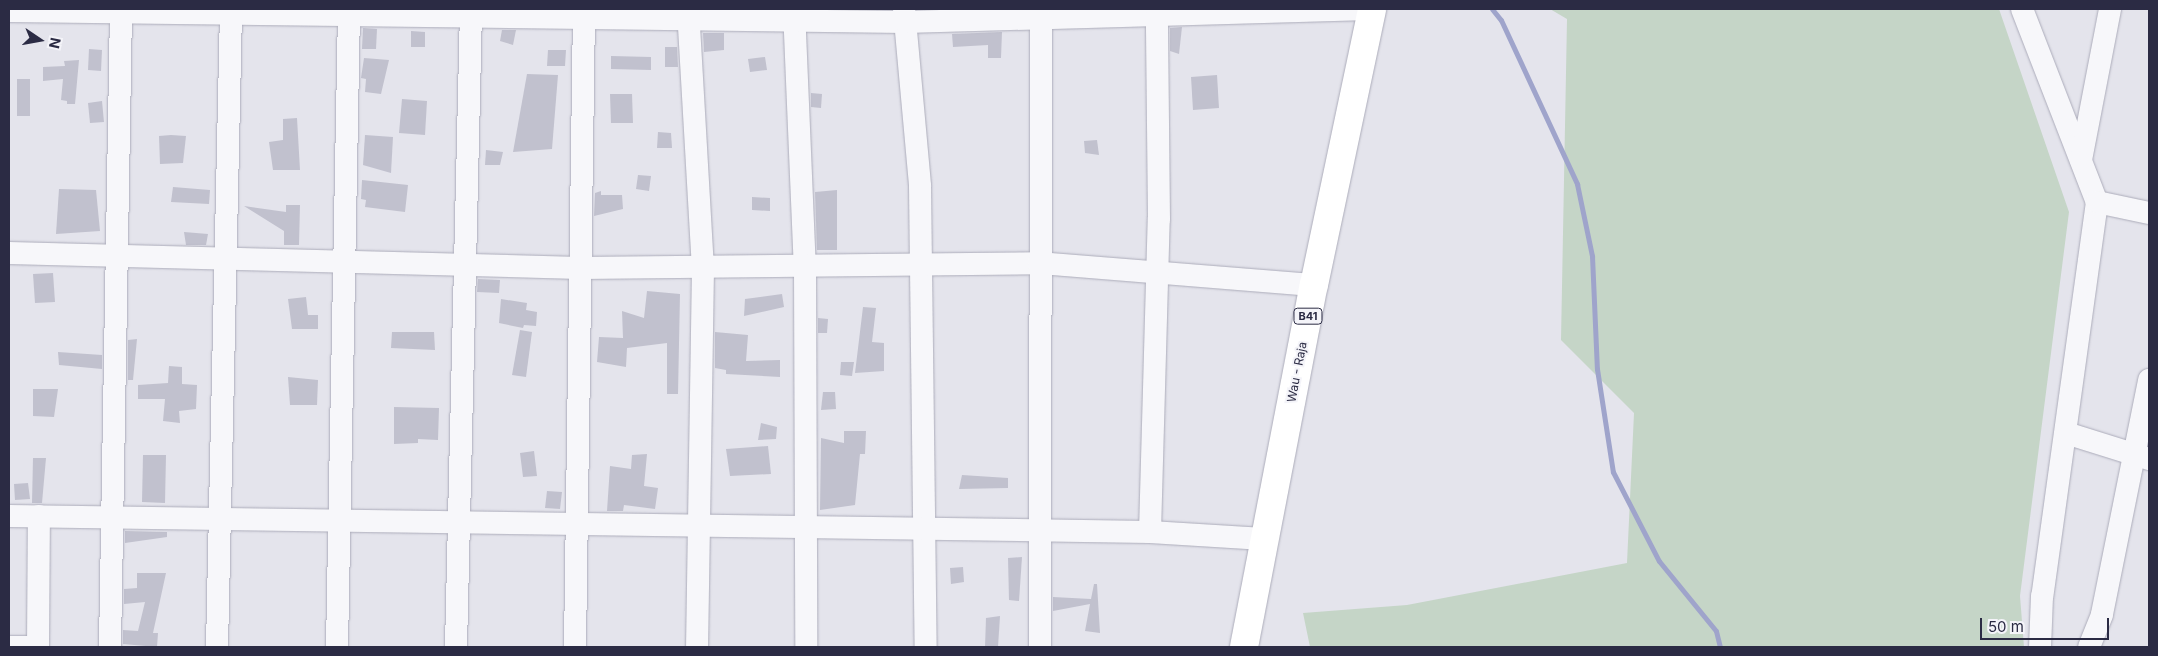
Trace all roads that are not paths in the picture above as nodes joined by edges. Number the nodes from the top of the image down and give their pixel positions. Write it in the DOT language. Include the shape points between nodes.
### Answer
graph roads {
  1 [pos="1360,9"];
  2 [pos="1372,9"];
  3 [pos="2022,9"];
  4 [pos="2110,9"];
  5 [pos="9,11"];
  6 [pos="121,11"];
  7 [pos="231,11"];
  8 [pos="348,12"];
  9 [pos="471,13"];
  10 [pos="584,14"];
  11 [pos="688,14"];
  12 [pos="794,15"];
  13 [pos="905,15"];
  14 [pos="1157,15"];
  15 [pos="1040,20"];
  16 [pos="2081,160"];
  17 [pos="2097,202"];
  18 [pos="2149,213"];
  19 [pos="9,253"];
  20 [pos="115,254"];
  21 [pos="225,260"];
  22 [pos="344,263"];
  23 [pos="1039,263"];
  24 [pos="464,265"];
  25 [pos="920,266"];
  26 [pos="805,267"];
  27 [pos="580,268"];
  28 [pos="703,268"];
  29 [pos="1156,271"];
  30 [pos="1314,285"];
  31 [pos="2149,380"];
  32 [pos="2066,433"];
  33 [pos="2141,457"];
  34 [pos="9,516"];
  35 [pos="39,516"];
  36 [pos="113,517"];
  37 [pos="220,519"];
  38 [pos="340,521"];
  39 [pos="458,522"];
  40 [pos="577,524"];
  41 [pos="699,526"];
  42 [pos="806,527"];
  43 [pos="926,529"];
  44 [pos="1041,531"];
  45 [pos="1150,532"];
  46 [pos="1264,539"];
  47 [pos="9,647"];
  48 [pos="38,647"];
  49 [pos="110,647"];
  50 [pos="217,647"];
  51 [pos="337,647"];
  52 [pos="456,647"];
  53 [pos="575,647"];
  54 [pos="697,647"];
  55 [pos="806,647"];
  56 [pos="926,647"];
  57 [pos="1040,647"];
  58 [pos="1244,647"];
  59 [pos="2040,647"];
  60 [pos="2089,647"];
  1 -- 14 [label="street"];
  2 -- 30 [label="main road, Wau - Raja / B41"];
  3 -- 16 [label="street"];
  4 -- 16 [label="street"];
  5 -- 6 [label="street"];
  6 -- 7 [label="street"];
  6 -- 20 [label="street"];
  7 -- 8 [label="street"];
  7 -- 21 [label="street"];
  8 -- 9 [label="street"];
  8 -- 22 [label="street"];
  9 -- 10 [label="street"];
  9 -- 24 [label="street"];
  10 -- 11 [label="street"];
  10 -- 27 [label="street"];
  11 -- 12 [label="street"];
  11 -- 28 [label="street"];
  12 -- 13 [label="street"];
  12 -- 26 [label="street"];
  13 -- 15 [label="street"];
  13 -- 25 [label="street" via="920,186"];
  14 -- 15 [label="street"];
  14 -- 29 [label="street" via="1159,152"];
  15 -- 23 [label="street"];
  16 -- 17 [label="street"];
  17 -- 18 [label="street"];
  17 -- 32 [label="street"];
  19 -- 20 [label="street"];
  20 -- 21 [label="street"];
  20 -- 36 [label="street"];
  21 -- 22 [label="street"];
  21 -- 37 [label="street"];
  22 -- 24 [label="street"];
  22 -- 38 [label="street"];
  23 -- 25 [label="street"];
  23 -- 29 [label="street"];
  23 -- 44 [label="street"];
  24 -- 27 [label="street"];
  24 -- 39 [label="street"];
  25 -- 26 [label="street"];
  25 -- 43 [label="street"];
  26 -- 28 [label="street"];
  26 -- 42 [label="street"];
  27 -- 28 [label="street"];
  27 -- 40 [label="street"];
  28 -- 41 [label="street"];
  29 -- 30 [label="street"];
  29 -- 45 [label="street"];
  30 -- 46 [label="main road, Wau - Raja / B41"];
  31 -- 33 [label="street"];
  32 -- 33 [label="street"];
  32 -- 59 [label="street" via="2042,596"];
  33 -- 60 [label="street" via="2102,614"];
  34 -- 35 [label="street"];
  35 -- 36 [label="street"];
  35 -- 48 [label="street"];
  36 -- 37 [label="street"];
  36 -- 49 [label="street"];
  37 -- 38 [label="street"];
  37 -- 50 [label="street"];
  38 -- 39 [label="street"];
  38 -- 51 [label="street"];
  39 -- 40 [label="street"];
  39 -- 52 [label="street"];
  40 -- 41 [label="street"];
  40 -- 53 [label="street"];
  41 -- 42 [label="street"];
  41 -- 54 [label="street"];
  42 -- 43 [label="street"];
  42 -- 55 [label="street"];
  43 -- 44 [label="street"];
  43 -- 56 [label="street"];
  44 -- 45 [label="street"];
  44 -- 57 [label="street"];
  45 -- 46 [label="street"];
  46 -- 58 [label="main road, Wau - Raja / B41"];
  47 -- 48 [label="street"];
}
